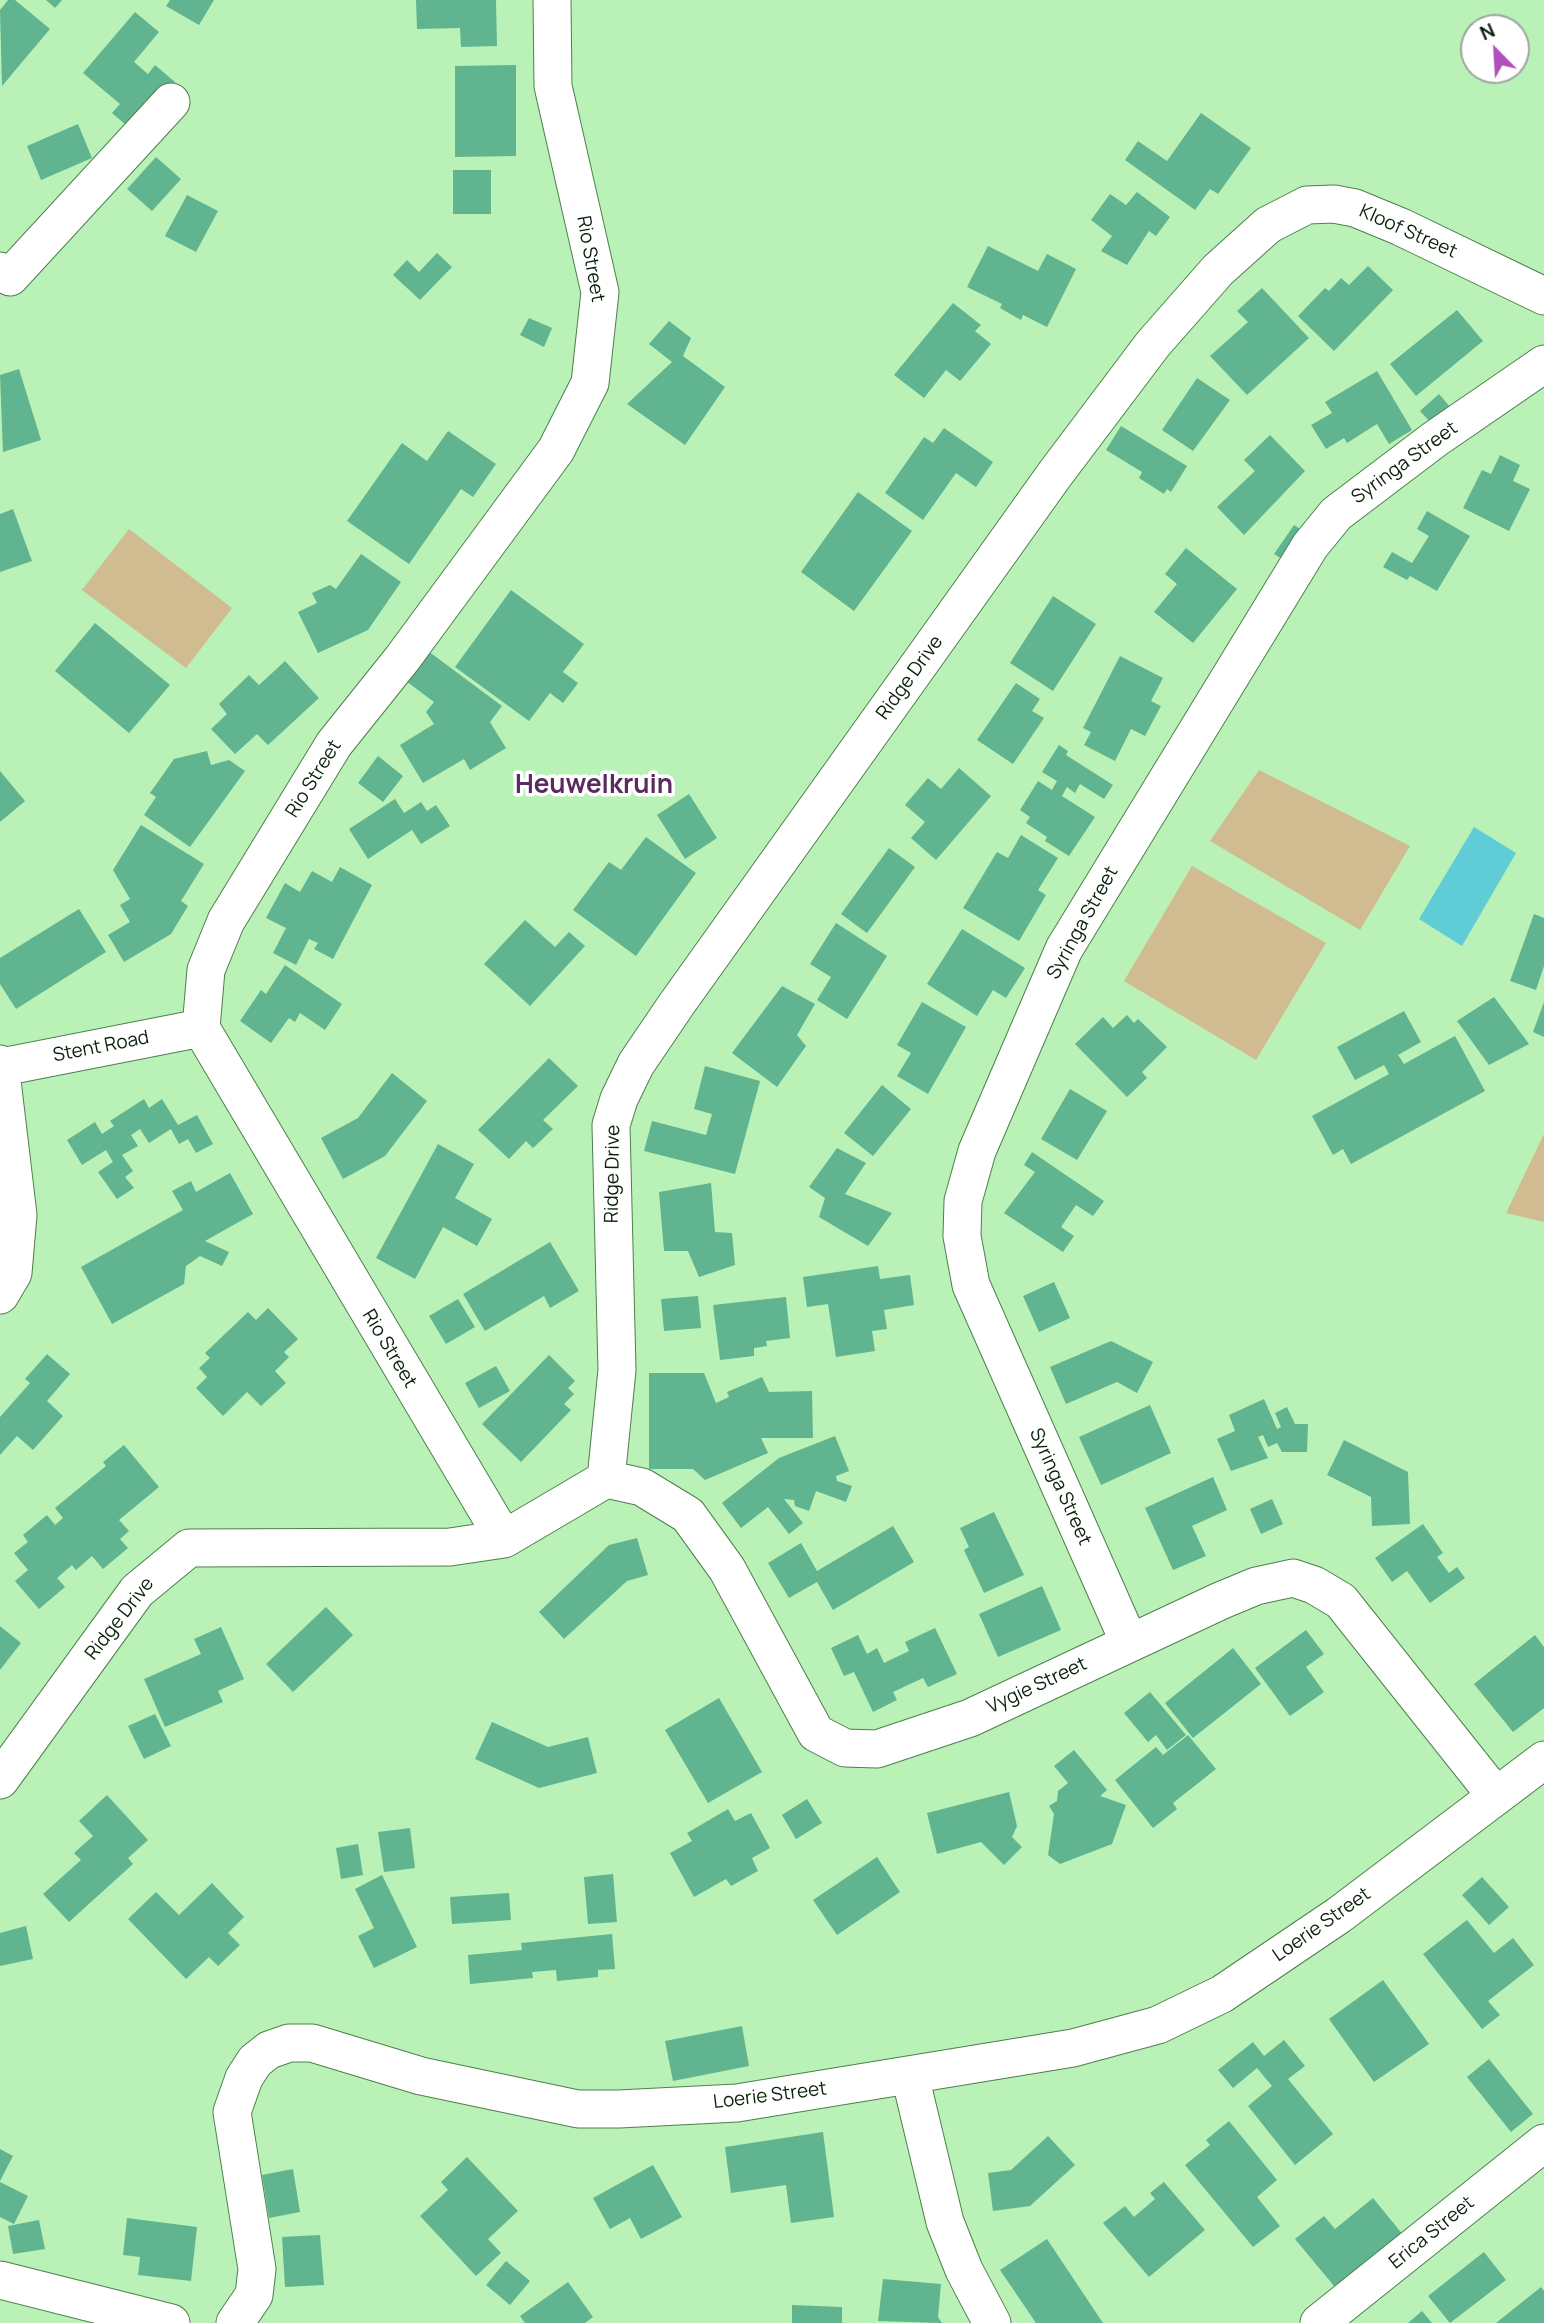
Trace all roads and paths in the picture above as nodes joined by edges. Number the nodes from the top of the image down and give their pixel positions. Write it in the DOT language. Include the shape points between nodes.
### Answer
graph roads {
  1 [pos="552,0"];
  2 [pos="171,102"];
  3 [pos="1268,225"];
  4 [pos="5,274"];
  5 [pos="1544,296"];
  6 [pos="1544,365"];
  7 [pos="201,1028"];
  8 [pos="1,1066"];
  9 [pos="0,1295"];
  10 [pos="606,1479"];
  11 [pos="504,1539"];
  12 [pos="1129,1643"];
  13 [pos="1544,1760"];
  14 [pos="0,1780"];
  15 [pos="1496,1796"];
  16 [pos="911,2076"];
  17 [pos="1544,2143"];
  18 [pos="0,2280"];
  19 [pos="171,2323"];
  20 [pos="236,2323"];
  21 [pos="992,2323"];
  22 [pos="1320,2323"];
  1 -- 7 [label="street, Rio Street" via="553,86 600,292 590,383 556,450 334,744 226,921 206,970"];
  2 -- 4 [label="street"];
  3 -- 5 [label="street, Kloof Street" via="1307,205 1355,208"];
  3 -- 10 [label="street, Ridge Drive" via="1218,270 1153,344 1047,485 636,1064 611,1125 617,1370"];
  6 -- 12 [label="street, Syringa Street" via="1336,514 1310,546 1064,949 977,1151 963,1201 962,1236 971,1284"];
  7 -- 8 [label="street, Stent Road"];
  7 -- 11 [label="street, Rio Street"];
  8 -- 9 [label="street" via="18,1215 13,1273"];
  10 -- 11 [label="street, Ridge Drive"];
  10 -- 12 [label="street, Vygie Street" via="642,1487 688,1515 727,1569 816,1733 845,1748 877,1749 970,1718"];
  11 -- 14 [label="street, Ridge Drive" via="425,1548 189,1548 137,1591"];
  12 -- 15 [label="street, Vygie Street" via="1256,1586 1293,1578 1314,1585 1341,1601 1365,1628"];
  13 -- 15 [label="street"];
  15 -- 16 [label="street, Loerie Street" via="1223,1994 1158,2025 1073,2048"];
  16 -- 20 [label="street, Loerie Street" via="737,2103 578,2109 421,2076 312,2043 289,2043 269,2050 244,2078 232,2112 257,2269 254,2295"];
  16 -- 21 [label="street" via="945,2222"];
  17 -- 22 [label="street, Erica Street"];
  18 -- 19 [label="street"];
}
